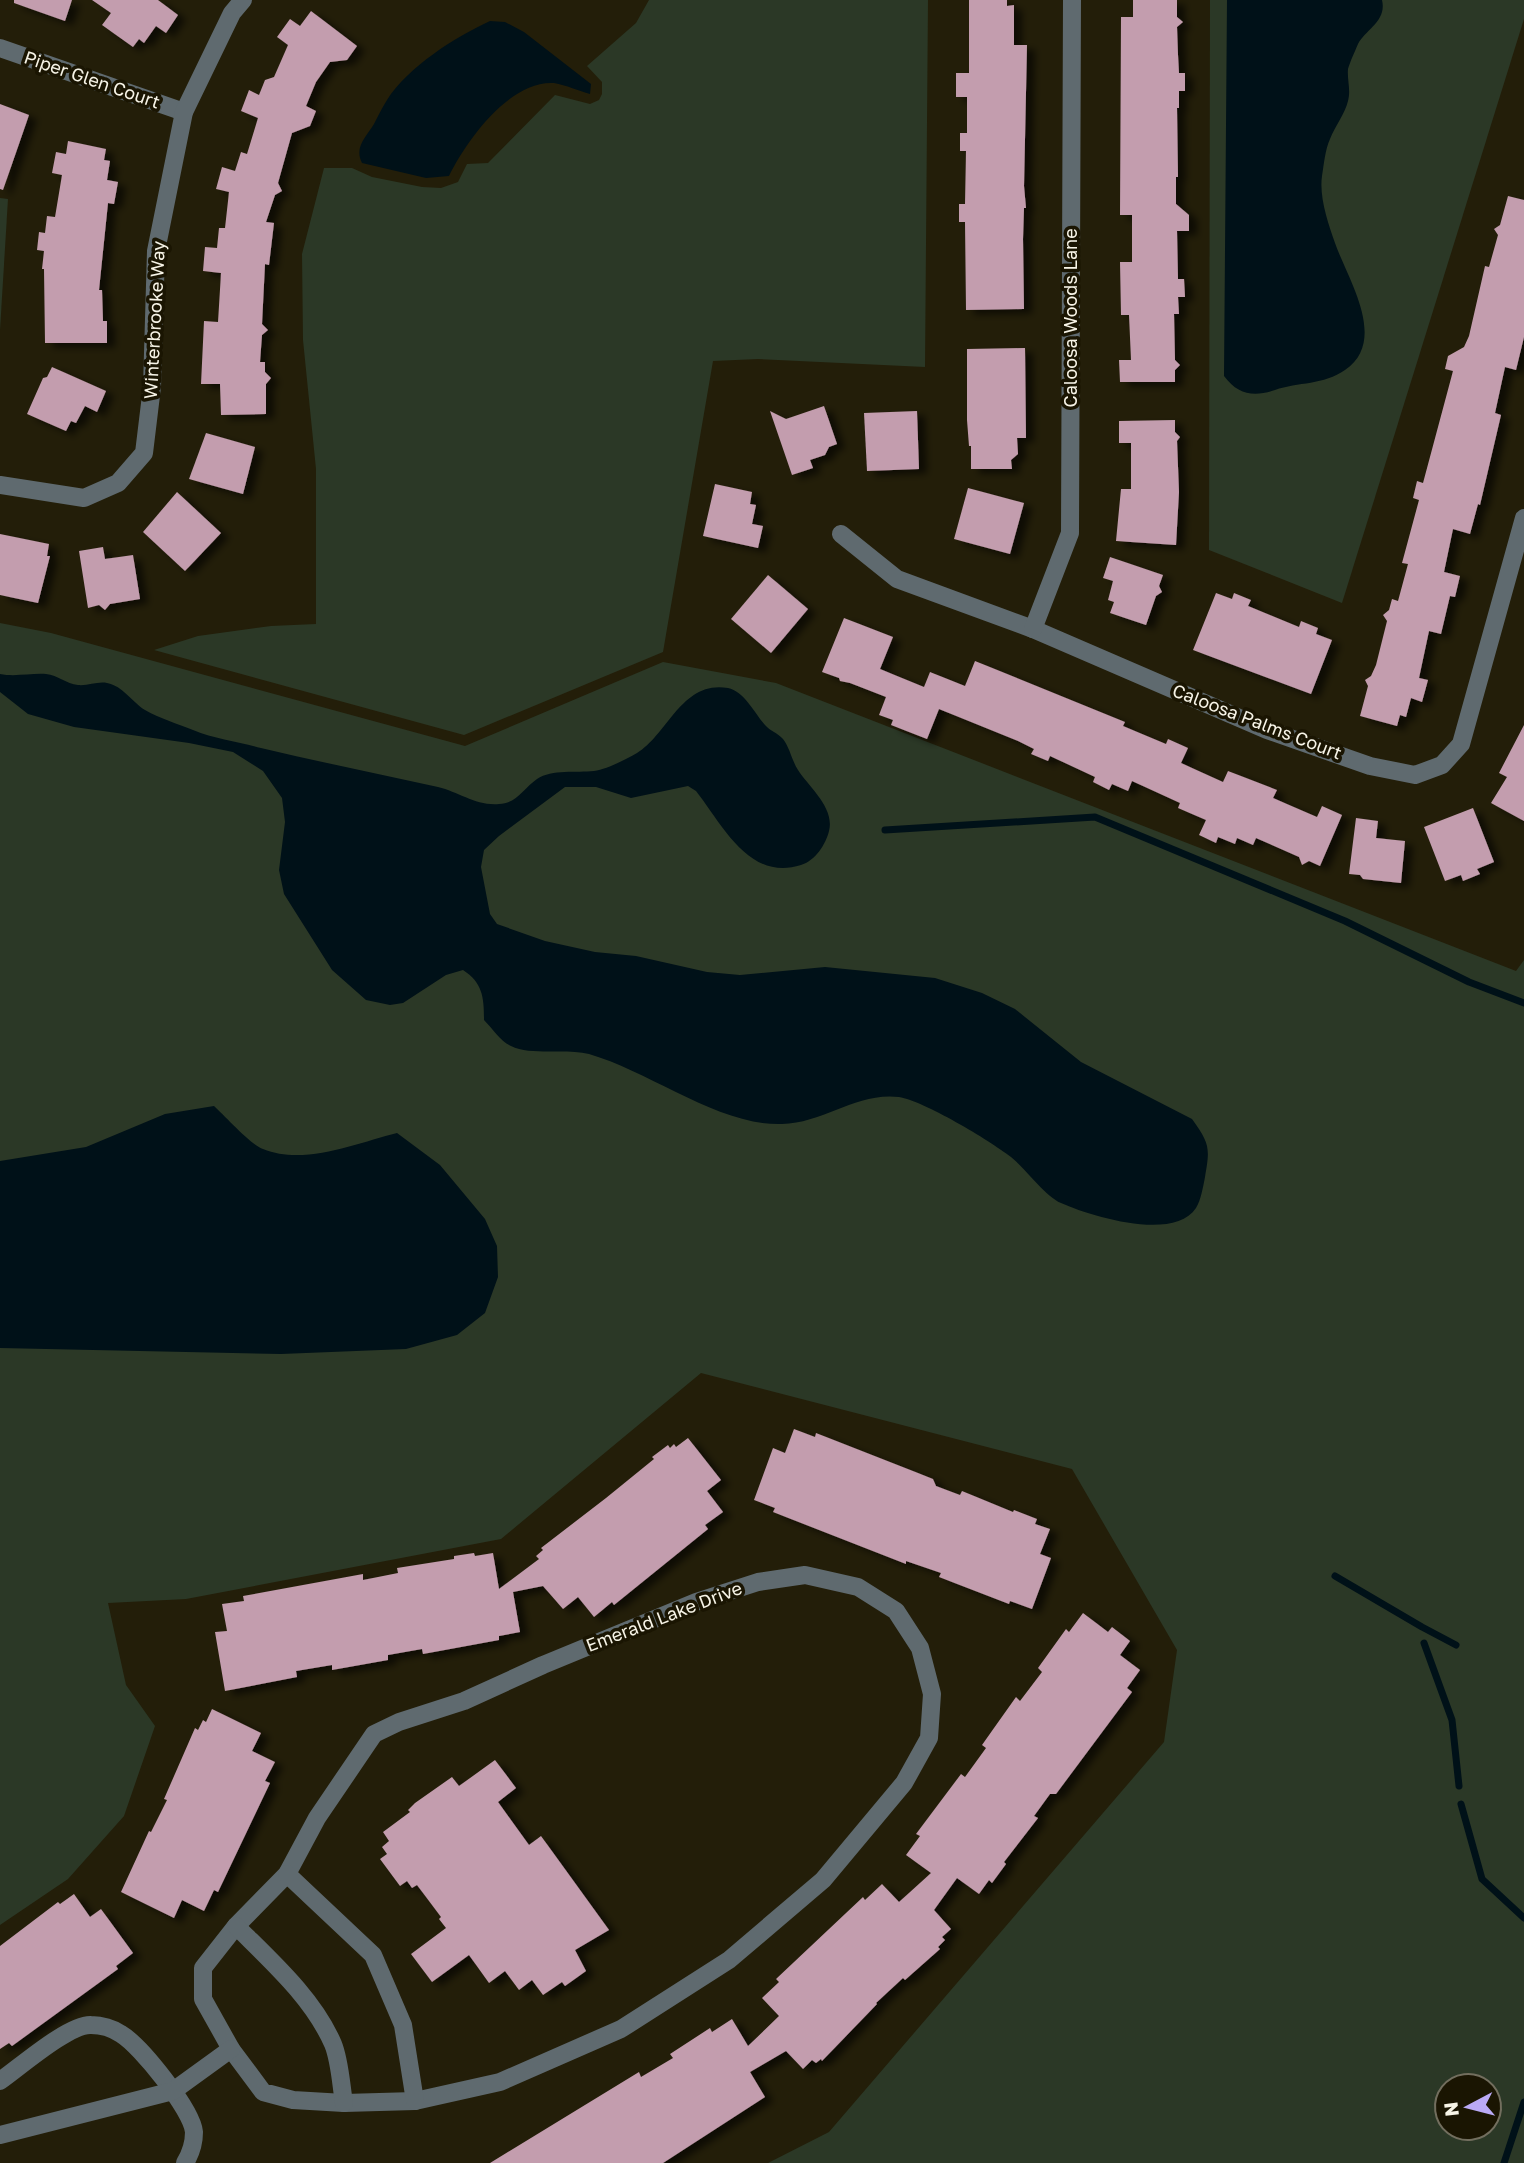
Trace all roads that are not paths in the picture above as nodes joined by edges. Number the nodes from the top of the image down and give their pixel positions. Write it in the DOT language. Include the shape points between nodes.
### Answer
graph roads {
  1 [pos="243,0"];
  2 [pos="1072,0"];
  3 [pos="0,48"];
  4 [pos="184,113"];
  5 [pos="0,485"];
  6 [pos="1524,518"];
  7 [pos="841,534"];
  8 [pos="1033,629"];
  9 [pos="287,1874"];
  10 [pos="236,1926"];
  11 [pos="231,2049"];
  12 [pos="0,2081"];
  13 [pos="173,2091"];
  14 [pos="415,2101"];
  15 [pos="344,2103"];
  16 [pos="0,2135"];
  17 [pos="185,2163"];
  1 -- 4 [label="street, Winterbrooke Way" via="232,13"];
  2 -- 8 [label="street, Caloosa Woods Lane" via="1070,533"];
  3 -- 4 [label="street, Piper Glen Court"];
  4 -- 5 [label="street, Winterbrooke Way" via="156,251 152,387 144,453 118,483 84,498"];
  6 -- 8 [label="street, Caloosa Palms Court" via="1461,744 1442,765 1415,775 1370,766 1267,730"];
  7 -- 8 [label="street, Caloosa Palms Court" via="897,579"];
  9 -- 10 [label="street, Emerald Lake Drive"];
  9 -- 14 [label="street" via="373,1955 403,2025"];
  9 -- 14 [label="street, Emerald Lake Drive" via="317,1818 374,1734 464,1701 696,1602 758,1582 805,1575 858,1587 896,1611 920,1648 932,1694 929,1738 904,1783 823,1880 729,1960 621,2029 500,2082"];
  10 -- 11 [label="street, Emerald Lake Drive" via="203,1968 203,1999"];
  10 -- 15 [label="street" via="313,2010 334,2045"];
  11 -- 13 [label="street"];
  11 -- 15 [label="street, Emerald Lake Drive" via="263,2092 293,2100"];
  12 -- 13 [label="street" via="73,2028 88,2024 105,2026 138,2047"];
  13 -- 16 [label="street"];
  13 -- 17 [label="street" via="194,2130"];
  14 -- 15 [label="street, Emerald Lake Drive"];
}
